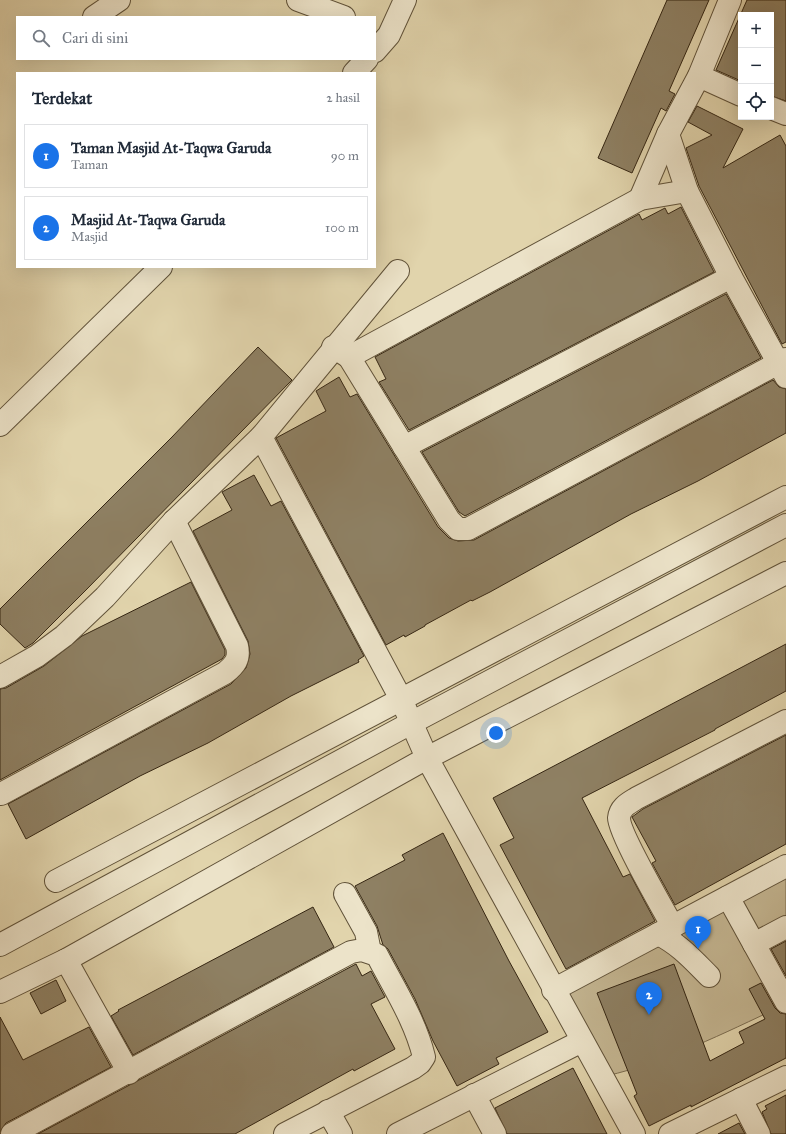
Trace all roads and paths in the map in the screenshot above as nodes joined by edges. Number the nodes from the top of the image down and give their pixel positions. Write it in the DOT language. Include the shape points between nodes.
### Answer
graph roads {
  1 [pos="119,0"];
  2 [pos="298,0"];
  3 [pos="405,0"];
  4 [pos="730,0"];
  5 [pos="95,16"];
  6 [pos="341,16"];
  7 [pos="382,32"];
  8 [pos="376,48"];
  9 [pos="366,60"];
  10 [pos="355,72"];
  11 [pos="699,76"];
  12 [pos="738,94"];
  13 [pos="774,109"];
  14 [pos="786,114"];
  15 [pos="668,134"];
  16 [pos="687,191"];
  17 [pos="640,199"];
  18 [pos="160,268"];
  19 [pos="398,271"];
  20 [pos="731,277"];
  21 [pos="341,352"];
  22 [pos="784,366"];
  23 [pos="0,425"];
  24 [pos="261,437"];
  25 [pos="404,447"];
  26 [pos="786,497"];
  27 [pos="174,521"];
  28 [pos="786,525"];
  29 [pos="786,573"];
  30 [pos="0,677"];
  31 [pos="400,700"];
  32 [pos="786,721"];
  33 [pos="411,723"];
  34 [pos="427,758"];
  35 [pos="1,794"];
  36 [pos="786,866"];
  37 [pos="56,881"];
  38 [pos="345,894"];
  39 [pos="728,897"];
  40 [pos="786,927"];
  41 [pos="666,930"];
  42 [pos="754,944"];
  43 [pos="0,945"];
  44 [pos="370,952"];
  45 [pos="66,960"];
  46 [pos="709,976"];
  47 [pos="553,990"];
  48 [pos="0,992"];
  49 [pos="786,1002"];
  50 [pos="582,1041"];
  51 [pos="129,1073"];
  52 [pos="786,1077"];
  53 [pos="474,1095"];
  54 [pos="741,1099"];
  55 [pos="328,1110"];
  56 [pos="12,1134"];
  57 [pos="285,1134"];
  58 [pos="341,1134"];
  59 [pos="398,1134"];
  60 [pos="495,1134"];
  61 [pos="634,1134"];
  62 [pos="670,1134"];
  63 [pos="759,1134"];
  1 -- 5 [label="street"];
  2 -- 6 [label="street"];
  3 -- 7 [label="street"];
  4 -- 11 [label="street"];
  7 -- 8 [label="street"];
  9 -- 10 [label="street"];
  11 -- 12 [label="street"];
  11 -- 15 [label="street"];
  13 -- 14 [label="street"];
  15 -- 16 [label="street"];
  15 -- 17 [label="street"];
  16 -- 17 [label="street"];
  16 -- 20 [label="street"];
  17 -- 21 [label="street"];
  18 -- 23 [label="street"];
  19 -- 21 [label="street"];
  20 -- 22 [label="street"];
  20 -- 25 [label="street"];
  21 -- 24 [label="street"];
  21 -- 25 [label="street"];
  22 -- 25 [label="street" via="468,529 458,529 449,520"];
  24 -- 27 [label="street"];
  24 -- 31 [label="street"];
  26 -- 31 [label="street"];
  27 -- 30 [label="street" via="105,597 64,636 37,656"];
  27 -- 35 [label="street" via="237,646 238,658 235,665 225,673"];
  28 -- 33 [label="street"];
  29 -- 34 [label="street"];
  31 -- 33 [label="street"];
  31 -- 37 [label="street"];
  32 -- 41 [label="street" via="637,798 621,810 619,818 624,836"];
  33 -- 34 [label="street"];
  33 -- 43 [label="street"];
  34 -- 45 [label="street"];
  34 -- 47 [label="street"];
  36 -- 39 [label="street"];
  38 -- 44 [label="street" via="366,932"];
  39 -- 41 [label="street"];
  39 -- 42 [label="street"];
  40 -- 42 [label="street"];
  41 -- 46 [label="street" via="670,940 684,950"];
  41 -- 47 [label="street"];
  42 -- 49 [label="street"];
  44 -- 51 [label="street" via="351,952"];
  44 -- 55 [label="street" via="377,955 411,1019 424,1057 413,1068"];
  45 -- 48 [label="street"];
  45 -- 51 [label="street"];
  47 -- 50 [label="street"];
  50 -- 53 [label="street"];
  50 -- 61 [label="street"];
  51 -- 56 [label="street"];
  52 -- 54 [label="street"];
  53 -- 59 [label="street"];
  53 -- 60 [label="street"];
  54 -- 62 [label="street"];
  54 -- 63 [label="street"];
  55 -- 57 [label="street"];
  55 -- 58 [label="street"];
}
